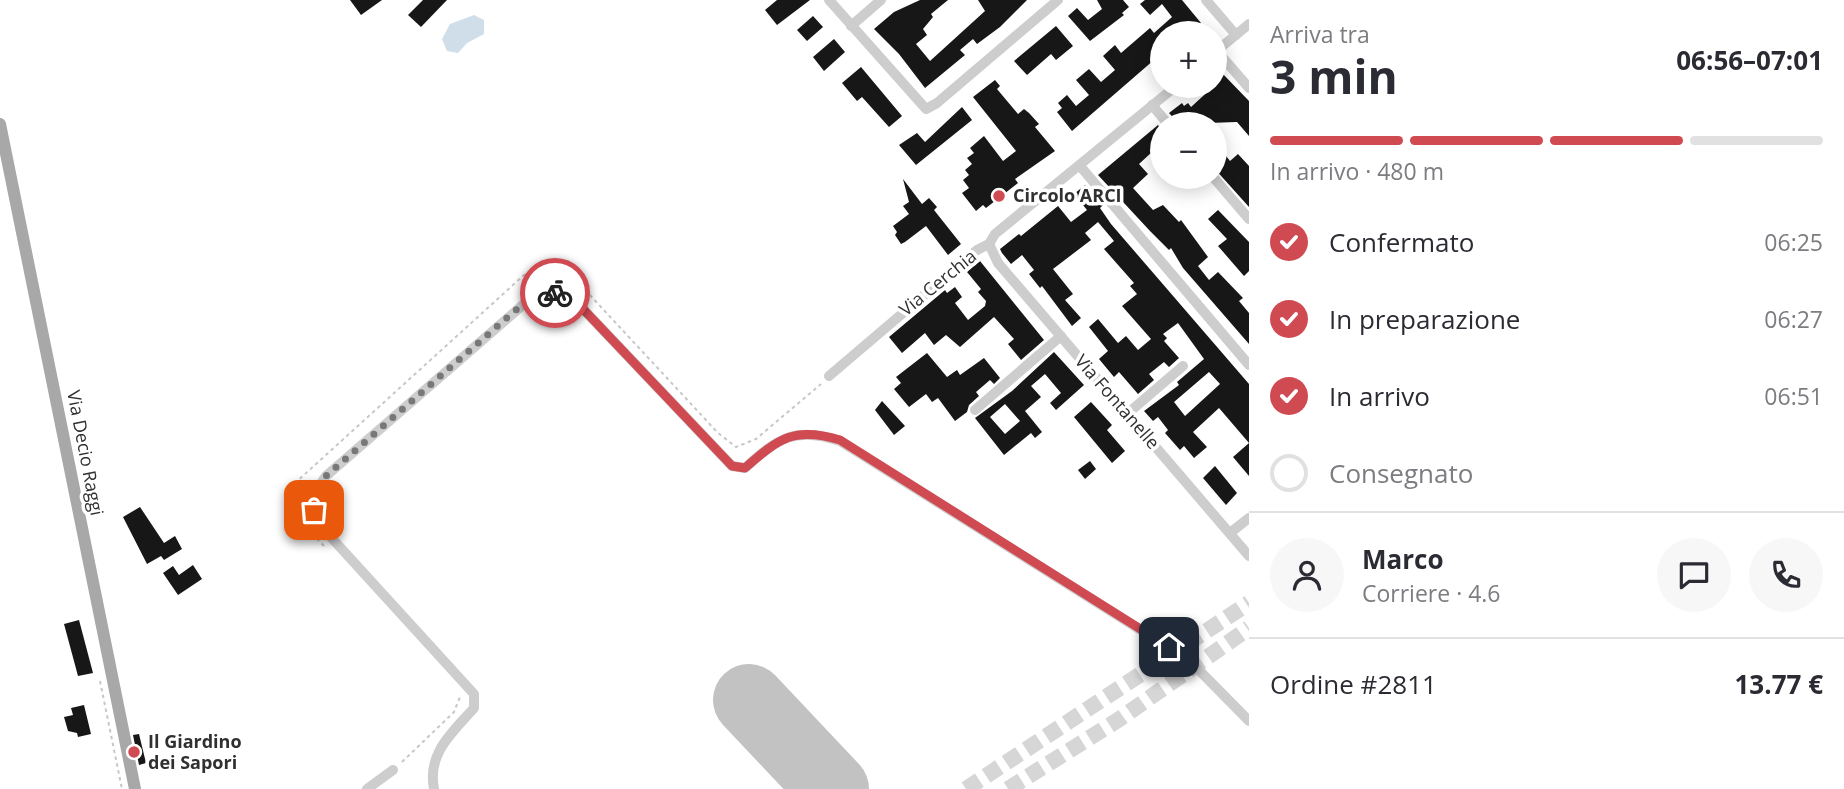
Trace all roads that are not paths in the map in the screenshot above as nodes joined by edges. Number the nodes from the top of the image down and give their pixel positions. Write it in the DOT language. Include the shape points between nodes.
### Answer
graph roads {
  1 [pos="829,0"];
  2 [pos="881,0"];
  3 [pos="1058,0"];
  4 [pos="1206,0"];
  5 [pos="1249,24"];
  6 [pos="851,26"];
  7 [pos="1236,35"];
  8 [pos="1227,43"];
  9 [pos="1227,64"];
  10 [pos="1249,88"];
  11 [pos="1160,98"];
  12 [pos="1152,105"];
  13 [pos="1158,112"];
  14 [pos="0,124"];
  15 [pos="1080,166"];
  16 [pos="1223,189"];
  17 [pos="1249,219"];
  18 [pos="989,244"];
  19 [pos="1061,337"];
  20 [pos="1249,365"];
  21 [pos="1183,366"];
  22 [pos="829,376"];
  23 [pos="975,410"];
  24 [pos="1127,414"];
  25 [pos="1249,518"];
  26 [pos="1230,533"];
  27 [pos="1249,556"];
  28 [pos="1249,721"];
  29 [pos="393,770"];
  30 [pos="135,789"];
  31 [pos="368,789"];
  32 [pos="434,789"];
  1 -- 6 [label="street"];
  2 -- 6 [label="street"];
  3 -- 6 [label="street" via="926,109"];
  4 -- 7 [label="street"];
  5 -- 7 [label="street"];
  7 -- 8 [label="street"];
  9 -- 10 [label="street"];
  11 -- 12 [label="street, Via Cerchia"];
  12 -- 13 [label="street"];
  12 -- 15 [label="street, Via Cerchia"];
  14 -- 30 [label="main road, Via Decio Raggi"];
  15 -- 18 [label="street, Via Cerchia" via="995,234"];
  15 -- 20 [label="street"];
  16 -- 17 [label="street"];
  18 -- 19 [label="street, Via Fontanelle" via="998,263"];
  18 -- 22 [label="street, Via Cerchia"];
  19 -- 23 [label="street"];
  19 -- 24 [label="street, Via Fontanelle"];
  21 -- 24 [label="street"];
  24 -- 26 [label="street, Via Fontanelle"];
  25 -- 26 [label="street"];
  26 -- 27 [label="street, Via Fontanelle"];
  28 -- 32 [label="street" via="1204,673 1169,647 840,440 813,434 786,437 745,468 732,466 584,310 572,299 549,292 524,303 326,476 314,497 318,523 474,694 474,708 434,759"];
  29 -- 31 [label="street"];
}
